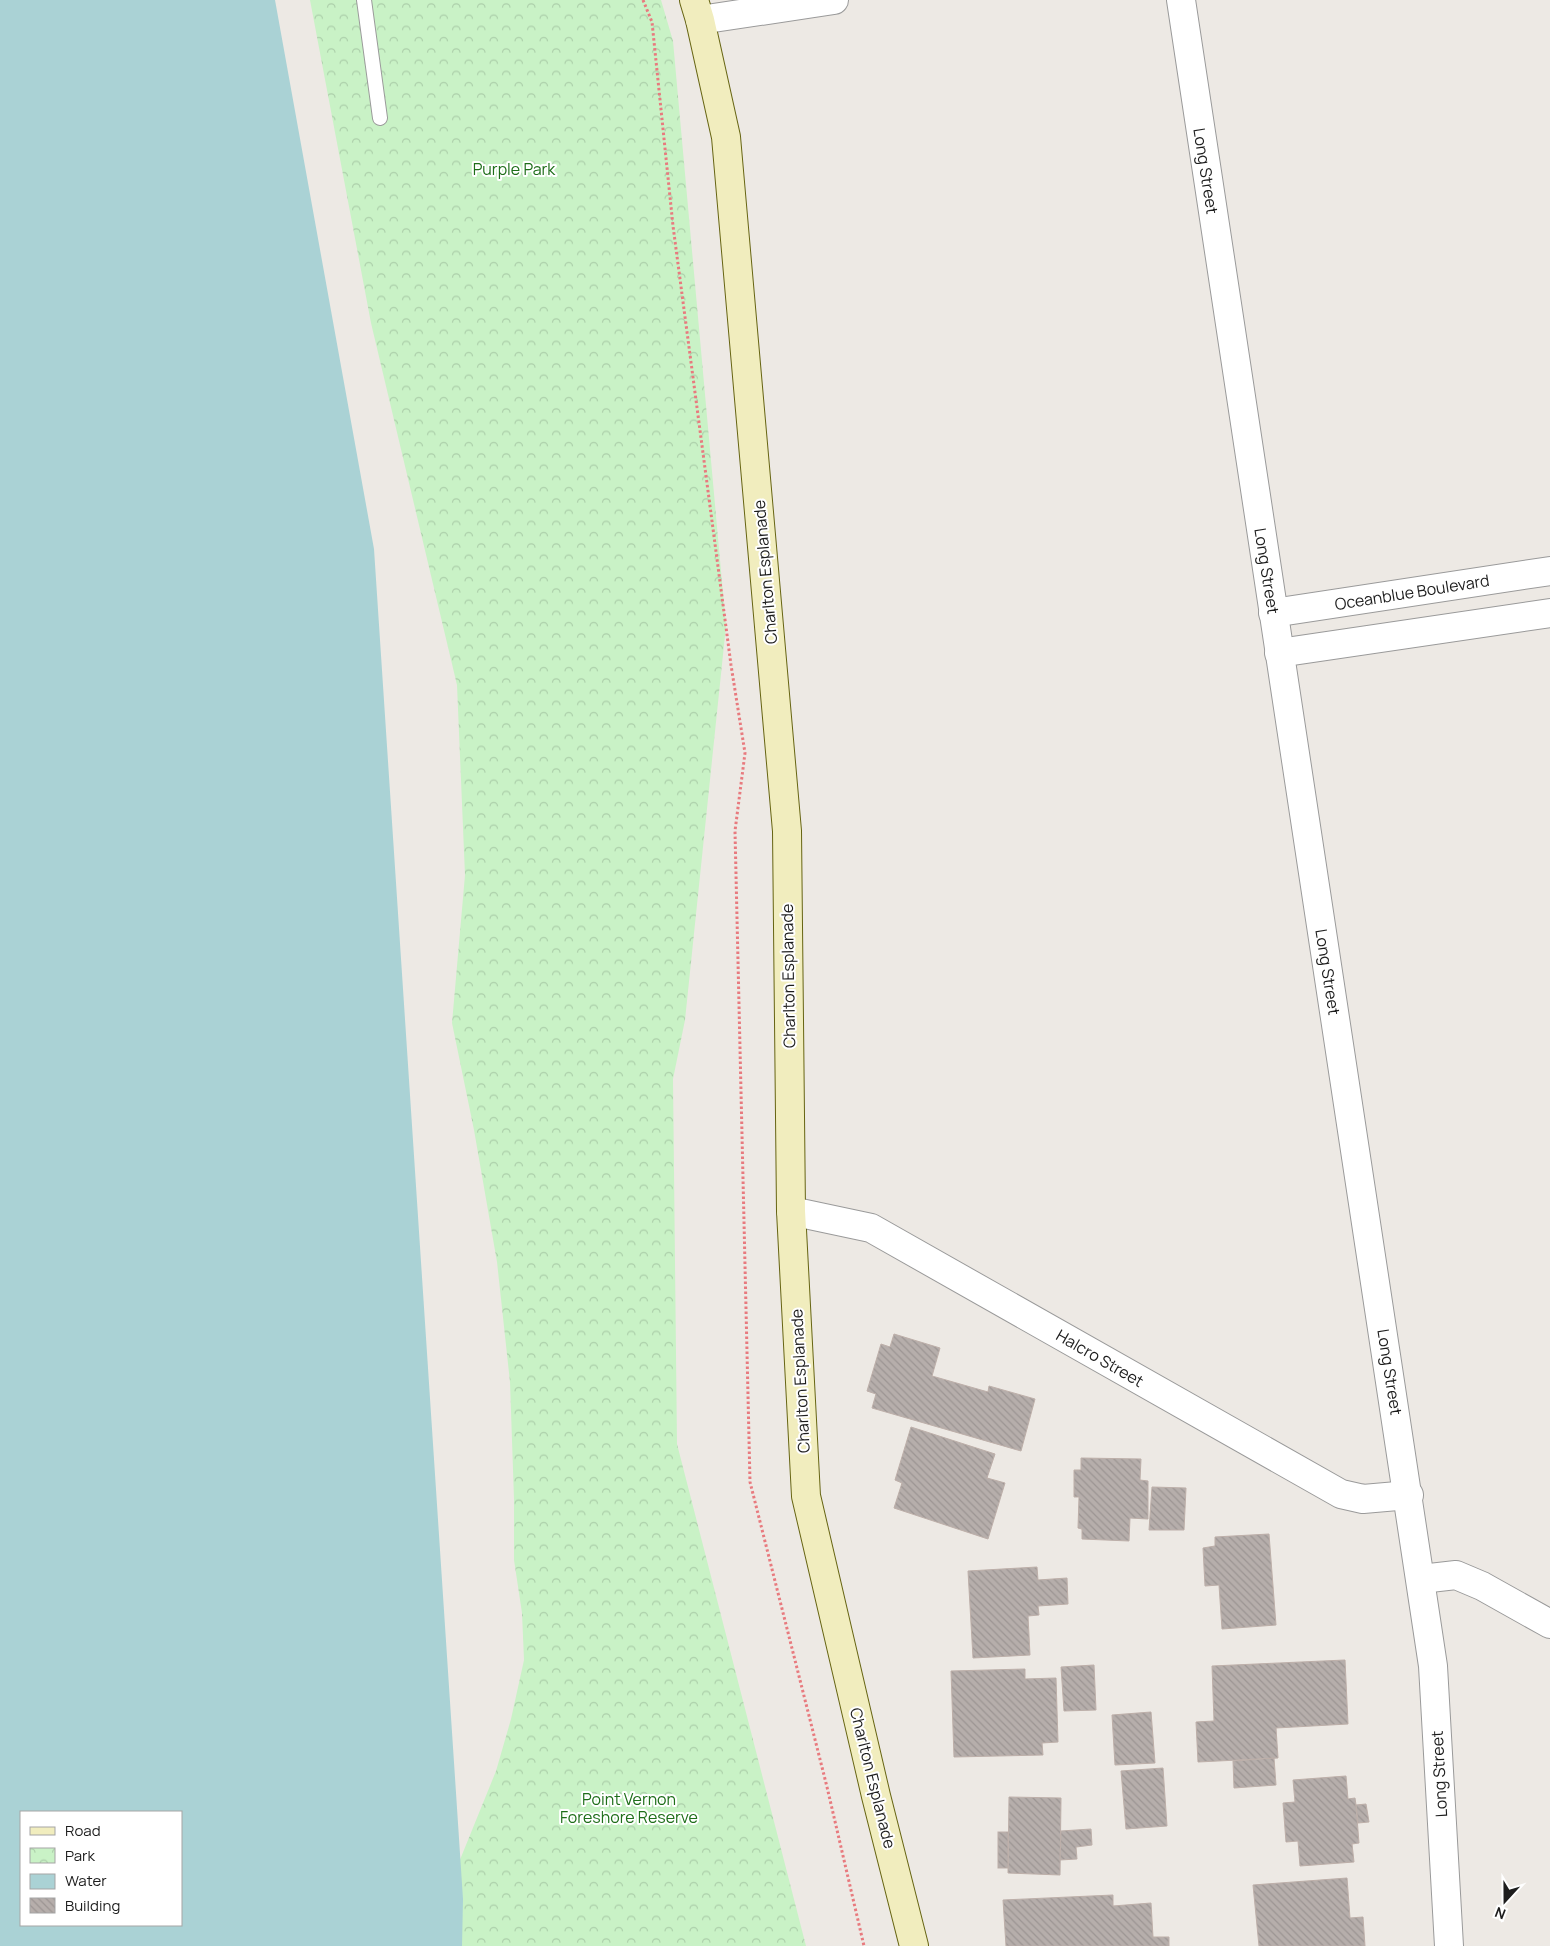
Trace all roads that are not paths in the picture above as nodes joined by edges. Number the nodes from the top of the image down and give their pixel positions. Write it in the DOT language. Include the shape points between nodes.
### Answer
graph roads {
  1 [pos="364,0"];
  2 [pos="834,0"];
  3 [pos="1181,0"];
  4 [pos="697,10"];
  5 [pos="380,118"];
  6 [pos="1550,571"];
  7 [pos="1273,613"];
  8 [pos="1550,613"];
  9 [pos="1279,653"];
  10 [pos="791,1211"];
  11 [pos="1408,1495"];
  12 [pos="1421,1578"];
  13 [pos="1550,1624"];
  14 [pos="914,1946"];
  15 [pos="1448,1946"];
  1 -- 5 [label="lane"];
  2 -- 4 [label="street"];
  3 -- 7 [label="street, Long Street"];
  4 -- 10 [label="street, Charlton Esplanade" via="726,137 787,831"];
  6 -- 7 [label="street, Oceanblue Boulevard"];
  7 -- 9 [label="street, Long Street"];
  8 -- 9 [label="street"];
  9 -- 11 [label="street, Long Street"];
  10 -- 11 [label="street, Halcro Street" via="871,1228 1342,1494 1363,1499"];
  10 -- 14 [label="street, Charlton Esplanade" via="806,1496"];
  11 -- 12 [label="street, Long Street"];
  12 -- 13 [label="street" via="1456,1575"];
  12 -- 15 [label="street, Long Street" via="1433,1666"];
}
